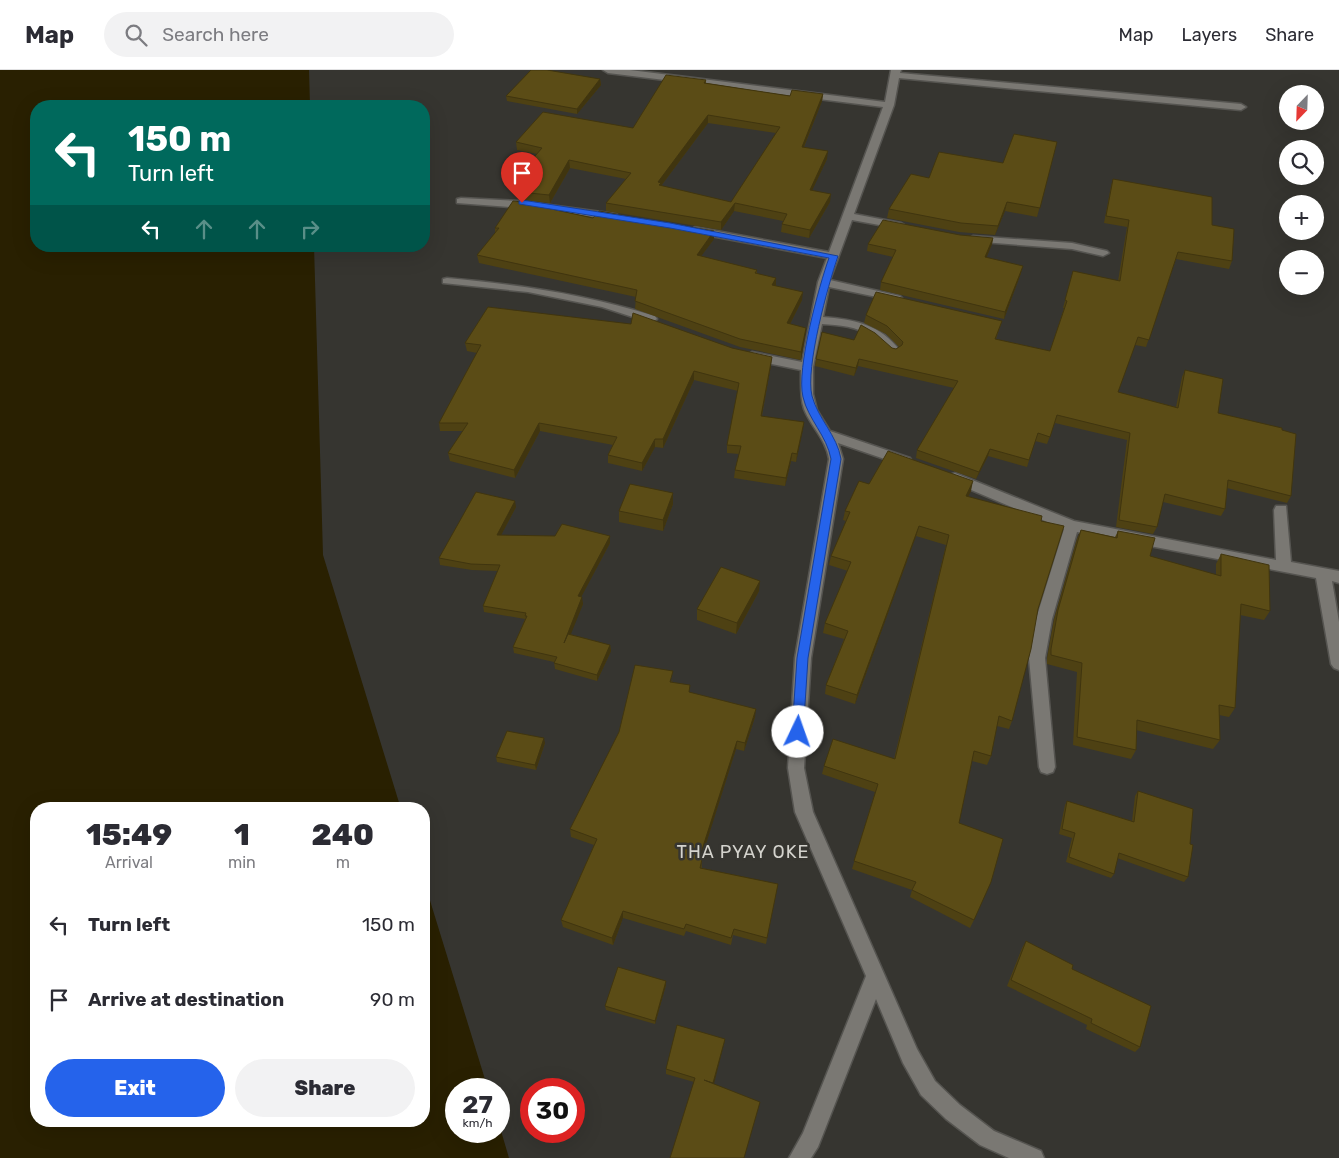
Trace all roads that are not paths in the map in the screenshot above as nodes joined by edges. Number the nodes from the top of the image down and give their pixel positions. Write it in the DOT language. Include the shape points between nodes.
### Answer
graph roads {
  1 [pos="608,70"];
  2 [pos="896,72"];
  3 [pos="889,105"];
  4 [pos="1241,107"];
  5 [pos="461,200"];
  6 [pos="848,216"];
  7 [pos="632,219"];
  8 [pos="680,227"];
  9 [pos="912,228"];
  10 [pos="959,237"];
  11 [pos="1103,253"];
  12 [pos="834,256"];
  13 [pos="447,281"];
  14 [pos="824,282"];
  15 [pos="905,300"];
  16 [pos="817,320"];
  17 [pos="662,324"];
  18 [pos="894,351"];
  19 [pos="736,352"];
  20 [pos="807,367"];
  21 [pos="827,434"];
  22 [pos="921,466"];
  23 [pos="940,473"];
  24 [pos="1281,510"];
  25 [pos="1072,526"];
  26 [pos="1284,567"];
  27 [pos="1323,574"];
  28 [pos="1339,576"];
  29 [pos="1339,664"];
  30 [pos="1047,767"];
  31 [pos="875,977"];
  32 [pos="799,1158"];
  33 [pos="1034,1158"];
  1 -- 3 [label="street"];
  2 -- 3 [label="street"];
  2 -- 4 [label="street"];
  3 -- 6 [label="street"];
  5 -- 7 [label="street" via="540,204"];
  6 -- 9 [label="street"];
  6 -- 12 [label="street"];
  8 -- 12 [label="street"];
  10 -- 11 [label="street" via="1072,246"];
  12 -- 14 [label="street"];
  13 -- 17 [label="street" via="528,289 604,304"];
  14 -- 15 [label="street"];
  14 -- 16 [label="street"];
  16 -- 18 [label="street" via="864,326 882,336"];
  16 -- 20 [label="street"];
  19 -- 20 [label="street"];
  20 -- 21 [label="street" via="807,394 811,410"];
  21 -- 22 [label="street"];
  21 -- 31 [label="street" via="836,459 803,658 796,768 804,812"];
  23 -- 25 [label="street"];
  24 -- 26 [label="street"];
  25 -- 26 [label="street"];
  25 -- 30 [label="street" via="1044,619 1037,658"];
  26 -- 27 [label="street"];
  27 -- 28 [label="street"];
  27 -- 29 [label="street"];
  31 -- 32 [label="street" via="811,1140"];
  31 -- 33 [label="street" via="928,1088 987,1138"];
}
